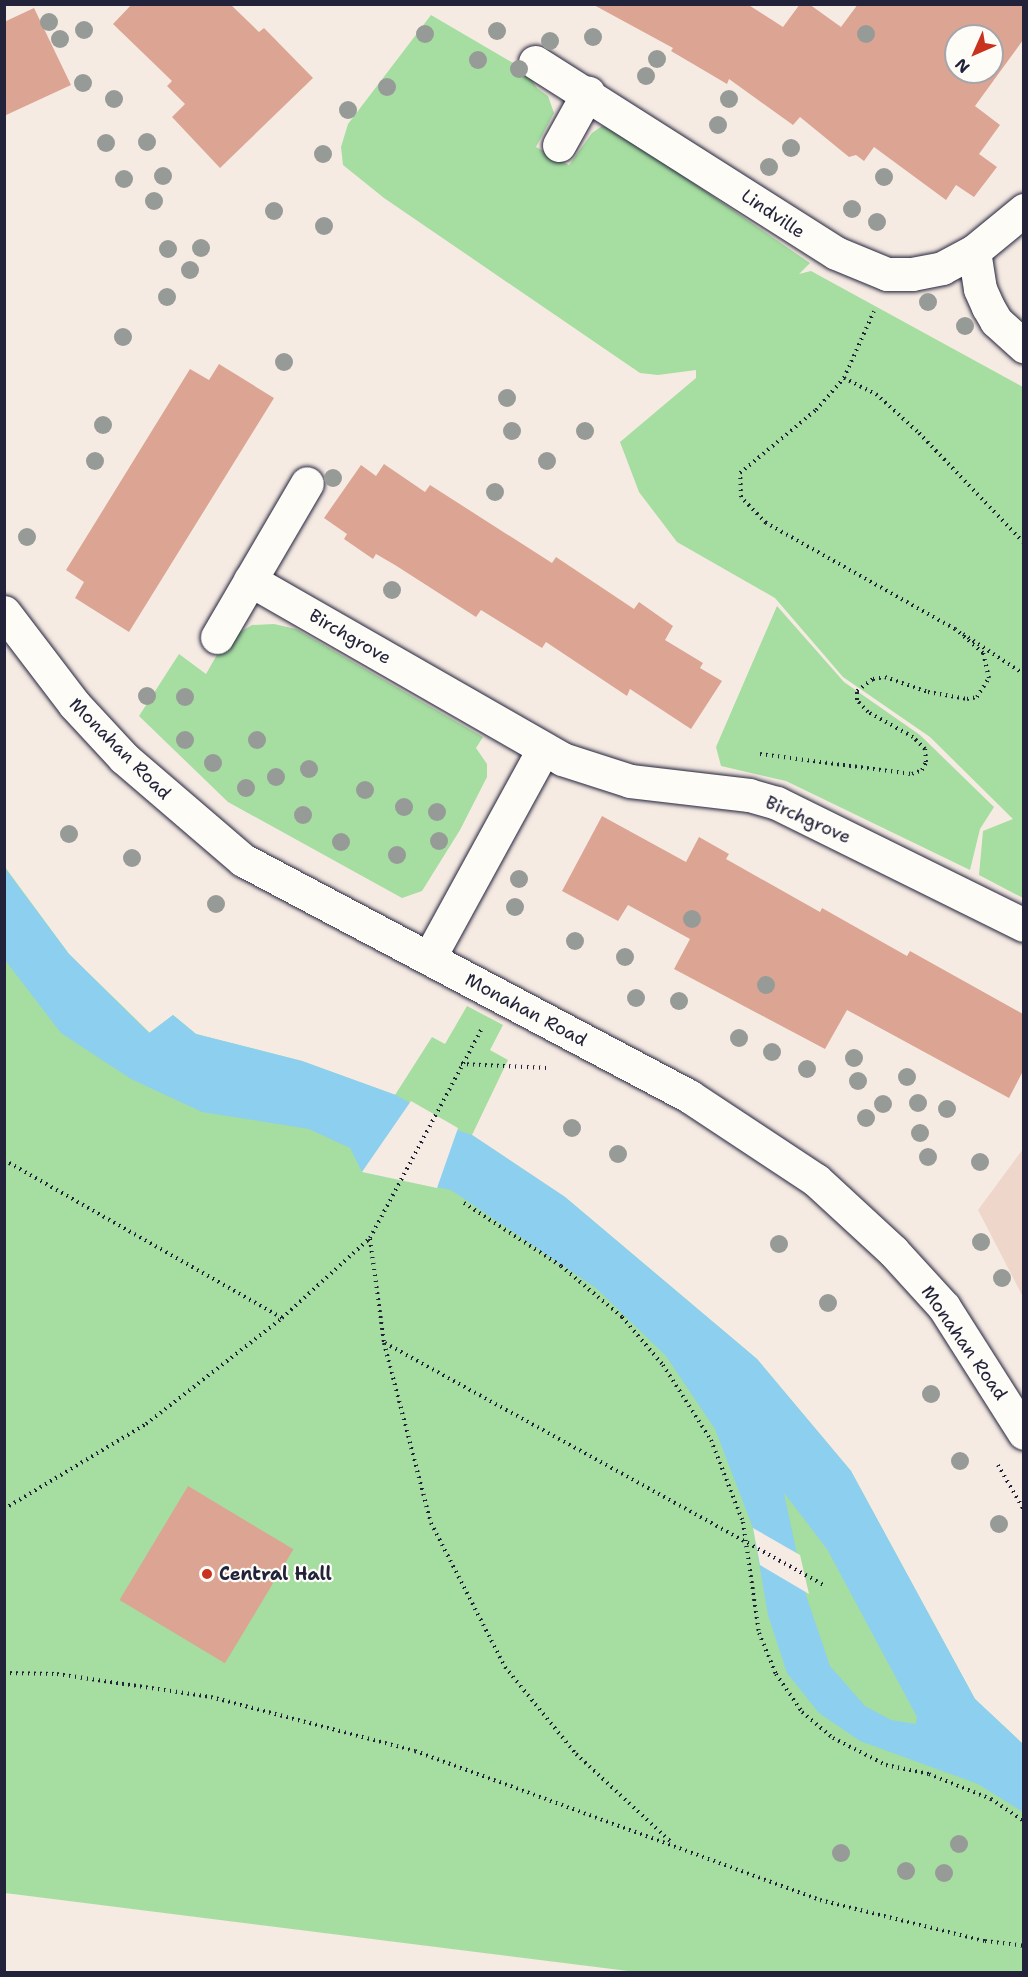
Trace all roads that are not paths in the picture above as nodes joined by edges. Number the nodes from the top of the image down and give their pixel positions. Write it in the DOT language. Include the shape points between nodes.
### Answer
graph roads {
  1 [pos="535,62"];
  2 [pos="588,93"];
  3 [pos="559,145"];
  4 [pos="1023,210"];
  5 [pos="974,251"];
  6 [pos="1023,346"];
  7 [pos="307,483"];
  8 [pos="250,580"];
  9 [pos="4,612"];
  10 [pos="217,637"];
  11 [pos="543,750"];
  12 [pos="1023,925"];
  13 [pos="429,958"];
  14 [pos="1023,1433"];
  1 -- 2 [label="street, Lindville"];
  2 -- 3 [label="street"];
  2 -- 5 [label="street, Lindville" via="805,235 887,274 932,271"];
  4 -- 5 [label="street, Lindville"];
  5 -- 6 [label="street" via="980,289 988,307 996,321"];
  7 -- 8 [label="street"];
  8 -- 10 [label="street"];
  8 -- 11 [label="street, Birchgrove"];
  9 -- 13 [label="street, Monahan Road" via="74,704 124,758 183,812 243,860"];
  11 -- 12 [label="street, Birchgrove" via="630,781 749,795 777,803"];
  11 -- 13 [label="street"];
  13 -- 14 [label="street, Monahan Road" via="689,1096 816,1180 892,1251 944,1307"];
}
